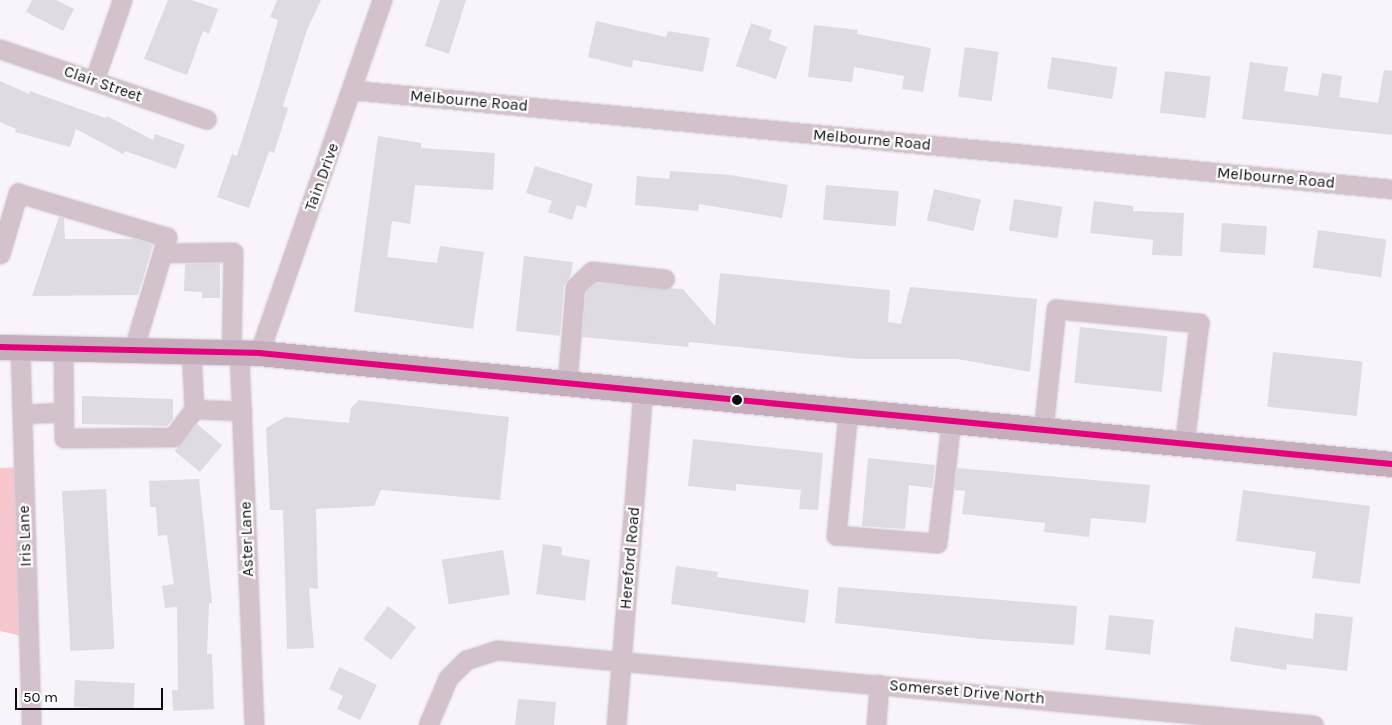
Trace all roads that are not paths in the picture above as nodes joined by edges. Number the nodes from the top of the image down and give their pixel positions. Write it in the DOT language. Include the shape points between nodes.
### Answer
graph roads {
  1 [pos="122,0"];
  2 [pos="382,0"];
  3 [pos="0,49"];
  4 [pos="94,81"];
  5 [pos="353,90"];
  6 [pos="206,119"];
  7 [pos="1392,189"];
  8 [pos="162,253"];
  9 [pos="0,254"];
  10 [pos="665,278"];
  11 [pos="10,347"];
  12 [pos="134,348"];
  13 [pos="63,349"];
  14 [pos="191,350"];
  15 [pos="243,352"];
  16 [pos="567,383"];
  17 [pos="644,391"];
  18 [pos="194,409"];
  19 [pos="242,411"];
  20 [pos="64,412"];
  21 [pos="848,412"];
  22 [pos="22,414"];
  23 [pos="951,422"];
  24 [pos="1043,431"];
  25 [pos="1184,446"];
  26 [pos="1392,464"];
  27 [pos="621,660"];
  28 [pos="879,684"];
  29 [pos="1137,717"];
  30 [pos="31,725"];
  31 [pos="254,725"];
  32 [pos="428,725"];
  33 [pos="616,725"];
  34 [pos="876,725"];
  35 [pos="1314,725"];
  1 -- 4 [label="street"];
  2 -- 5 [label="street, Tain Drive"];
  3 -- 4 [label="street, Clair Street"];
  4 -- 6 [label="street, Clair Street"];
  5 -- 7 [label="street, Melbourne Road"];
  5 -- 15 [label="street, Tain Drive"];
  8 -- 9 [label="street" via="167,237 18,193"];
  8 -- 12 [label="street"];
  8 -- 15 [label="street, Aster Lane" via="233,252"];
  10 -- 16 [label="street" via="592,271 575,288"];
  11 -- 13 [label="main road"];
  11 -- 22 [label="street, Iris Lane"];
  12 -- 13 [label="main road"];
  12 -- 14 [label="main road"];
  13 -- 20 [label="street"];
  14 -- 15 [label="main road"];
  14 -- 18 [label="street"];
  15 -- 16 [label="main road"];
  15 -- 19 [label="street, Aster Lane"];
  16 -- 17 [label="main road"];
  17 -- 21 [label="main road"];
  17 -- 27 [label="street, Hereford Road"];
  18 -- 19 [label="street"];
  18 -- 20 [label="street" via="173,436 64,438"];
  19 -- 31 [label="street, Aster Lane"];
  20 -- 22 [label="street"];
  21 -- 23 [label="main road"];
  21 -- 23 [label="street" via="836,535 936,543"];
  22 -- 30 [label="street, Iris Lane"];
  23 -- 24 [label="main road"];
  24 -- 25 [label="main road"];
  24 -- 25 [label="street" via="1056,309 1199,323"];
  25 -- 26 [label="main road"];
  27 -- 28 [label="street, Somerset Drive North"];
  27 -- 32 [label="street, Somerset Drive North" via="533,651 484,652 466,660 448,678"];
  27 -- 33 [label="street, Hereford Road"];
  28 -- 29 [label="street, Somerset Drive North"];
  28 -- 34 [label="street"];
  29 -- 35 [label="street, Somerset Drive North"];
}
